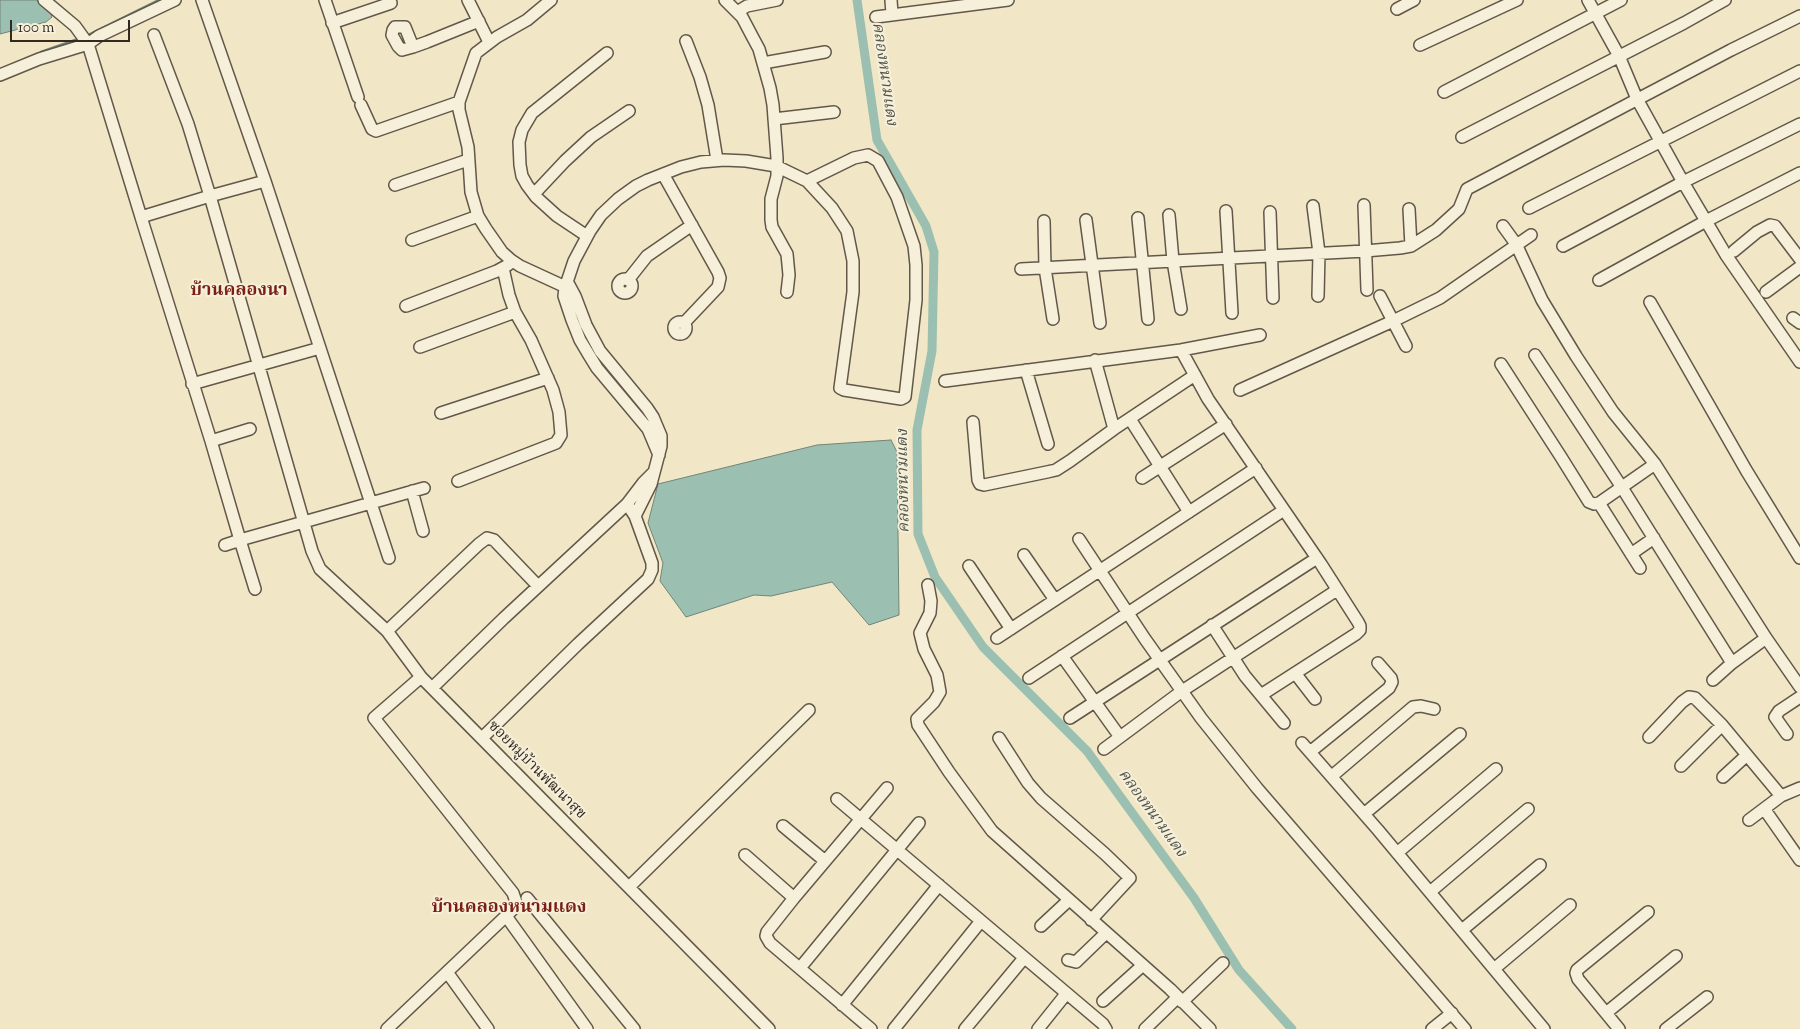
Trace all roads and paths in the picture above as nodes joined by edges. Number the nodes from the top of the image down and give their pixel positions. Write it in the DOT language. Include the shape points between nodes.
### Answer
graph roads {
  1 [pos="44,0"];
  2 [pos="175,0"];
  3 [pos="202,0"];
  4 [pos="325,0"];
  5 [pos="468,0"];
  6 [pos="551,0"];
  7 [pos="724,0"];
  8 [pos="777,0"];
  9 [pos="891,0"];
  10 [pos="1008,0"];
  11 [pos="1414,0"];
  12 [pos="1516,0"];
  13 [pos="1588,0"];
  14 [pos="1621,0"];
  15 [pos="1725,0"];
  16 [pos="391,3"];
  17 [pos="537,4"];
  18 [pos="1397,9"];
  19 [pos="737,12"];
  20 [pos="892,14"];
  21 [pos="1595,14"];
  22 [pos="1800,16"];
  23 [pos="876,17"];
  24 [pos="479,21"];
  25 [pos="332,23"];
  26 [pos="154,35"];
  27 [pos="489,42"];
  28 [pos="686,42"];
  29 [pos="88,44"];
  30 [pos="1420,46"];
  31 [pos="413,47"];
  32 [pos="826,52"];
  33 [pos="607,53"];
  34 [pos="1618,56"];
  35 [pos="763,63"];
  36 [pos="1800,71"];
  37 [pos="0,75"];
  38 [pos="1444,92"];
  39 [pos="1637,99"];
  40 [pos="460,102"];
  41 [pos="629,111"];
  42 [pos="834,112"];
  43 [pos="774,119"];
  44 [pos="1800,124"];
  45 [pos="1462,137"];
  46 [pos="1660,141"];
  47 [pos="468,160"];
  48 [pos="717,160"];
  49 [pos="776,166"];
  50 [pos="1800,173"];
  51 [pos="663,174"];
  52 [pos="265,181"];
  53 [pos="807,181"];
  54 [pos="1683,182"];
  55 [pos="395,185"];
  56 [pos="534,194"];
  57 [pos="210,196"];
  58 [pos="1364,205"];
  59 [pos="1314,206"];
  60 [pos="1529,208"];
  61 [pos="1409,209"];
  62 [pos="1226,211"];
  63 [pos="1270,212"];
  64 [pos="1169,215"];
  65 [pos="478,216"];
  66 [pos="141,217"];
  67 [pos="1138,218"];
  68 [pos="1086,220"];
  69 [pos="1044,221"];
  70 [pos="1706,221"];
  71 [pos="692,225"];
  72 [pos="1503,226"];
  73 [pos="1530,235"];
  74 [pos="587,236"];
  75 [pos="412,240"];
  76 [pos="1516,244"];
  77 [pos="1411,246"];
  78 [pos="1563,246"];
  79 [pos="1734,250"];
  80 [pos="1365,251"];
  81 [pos="1319,253"];
  82 [pos="1272,256"];
  83 [pos="1229,258"];
  84 [pos="1800,259"];
  85 [pos="1173,261"];
  86 [pos="514,262"];
  87 [pos="1143,263"];
  88 [pos="1091,266"];
  89 [pos="1800,267"];
  90 [pos="503,268"];
  91 [pos="1045,268"];
  92 [pos="1021,269"];
  93 [pos="628,280"];
  94 [pos="1599,280"];
  95 [pos="568,284"];
  96 [pos="1367,290"];
  97 [pos="787,292"];
  98 [pos="1766,292"];
  99 [pos="1318,296"];
  100 [pos="1380,296"];
  101 [pos="1273,298"];
  102 [pos="1650,302"];
  103 [pos="406,306"];
  104 [pos="1181,309"];
  105 [pos="515,312"];
  106 [pos="1232,313"];
  107 [pos="1148,319"];
  108 [pos="1053,320"];
  109 [pos="1393,321"];
  110 [pos="684,323"];
  111 [pos="1100,323"];
  112 [pos="1260,335"];
  113 [pos="1406,346"];
  114 [pos="420,347"];
  115 [pos="320,348"];
  116 [pos="1181,350"];
  117 [pos="1535,355"];
  118 [pos="1095,360"];
  119 [pos="1800,362"];
  120 [pos="259,364"];
  121 [pos="1501,364"];
  122 [pos="1026,370"];
  123 [pos="1195,375"];
  124 [pos="548,378"];
  125 [pos="945,381"];
  126 [pos="192,384"];
  127 [pos="1240,390"];
  128 [pos="441,413"];
  129 [pos="1130,419"];
  130 [pos="972,422"];
  131 [pos="1226,424"];
  132 [pos="250,429"];
  133 [pos="1114,429"];
  134 [pos="211,441"];
  135 [pos="1048,444"];
  136 [pos="1655,464"];
  137 [pos="1160,467"];
  138 [pos="1256,468"];
  139 [pos="654,472"];
  140 [pos="1142,478"];
  141 [pos="458,481"];
  142 [pos="1621,486"];
  143 [pos="1599,503"];
  144 [pos="371,504"];
  145 [pos="627,504"];
  146 [pos="1284,510"];
  147 [pos="1189,512"];
  148 [pos="635,516"];
  149 [pos="305,521"];
  150 [pos="423,531"];
  151 [pos="1654,538"];
  152 [pos="1079,539"];
  153 [pos="240,540"];
  154 [pos="225,545"];
  155 [pos="1631,554"];
  156 [pos="1024,556"];
  157 [pos="389,558"];
  158 [pos="1317,558"];
  159 [pos="1800,558"];
  160 [pos="969,566"];
  161 [pos="1640,568"];
  162 [pos="1100,570"];
  163 [pos="928,585"];
  164 [pos="538,586"];
  165 [pos="255,589"];
  166 [pos="1337,590"];
  167 [pos="1055,600"];
  168 [pos="1128,612"];
  169 [pos="1212,626"];
  170 [pos="1011,629"];
  171 [pos="387,632"];
  172 [pos="997,638"];
  173 [pos="1766,638"];
  174 [pos="1062,656"];
  175 [pos="1234,658"];
  176 [pos="1160,660"];
  177 [pos="1378,663"];
  178 [pos="1732,663"];
  179 [pos="1295,673"];
  180 [pos="421,677"];
  181 [pos="1029,678"];
  182 [pos="1713,680"];
  183 [pos="1800,687"];
  184 [pos="432,688"];
  185 [pos="1182,691"];
  186 [pos="1261,695"];
  187 [pos="1800,697"];
  188 [pos="1315,699"];
  189 [pos="1094,703"];
  190 [pos="1434,709"];
  191 [pos="808,710"];
  192 [pos="1070,718"];
  193 [pos="1284,723"];
  194 [pos="1722,725"];
  195 [pos="1460,734"];
  196 [pos="1787,734"];
  197 [pos="1120,737"];
  198 [pos="482,738"];
  199 [pos="999,738"];
  200 [pos="1649,738"];
  201 [pos="1104,749"];
  202 [pos="1747,755"];
  203 [pos="1681,766"];
  204 [pos="1496,769"];
  205 [pos="1332,776"];
  206 [pos="1723,777"];
  207 [pos="888,788"];
  208 [pos="1800,788"];
  209 [pos="1781,796"];
  210 [pos="837,799"];
  211 [pos="1528,809"];
  212 [pos="1764,810"];
  213 [pos="1364,814"];
  214 [pos="861,818"];
  215 [pos="1750,820"];
  216 [pos="919,823"];
  217 [pos="783,826"];
  218 [pos="897,850"];
  219 [pos="1397,852"];
  220 [pos="745,855"];
  221 [pos="1800,860"];
  222 [pos="825,861"];
  223 [pos="1540,865"];
  224 [pos="939,885"];
  225 [pos="630,887"];
  226 [pos="1430,892"];
  227 [pos="527,898"];
  228 [pos="794,898"];
  229 [pos="1069,900"];
  230 [pos="1570,905"];
  231 [pos="1648,912"];
  232 [pos="506,916"];
  233 [pos="1092,920"];
  234 [pos="981,921"];
  235 [pos="1041,926"];
  236 [pos="1462,930"];
  237 [pos="1106,933"];
  238 [pos="1676,956"];
  239 [pos="1024,958"];
  240 [pos="1068,960"];
  241 [pos="1223,963"];
  242 [pos="1143,965"];
  243 [pos="800,968"];
  244 [pos="1494,969"];
  245 [pos="447,972"];
  246 [pos="1066,994"];
  247 [pos="1706,996"];
  248 [pos="1180,999"];
  249 [pos="1103,1001"];
  250 [pos="842,1005"];
  251 [pos="1452,1013"];
  252 [pos="1606,1013"];
  253 [pos="387,1029"];
  254 [pos="488,1029"];
  255 [pos="587,1029"];
  256 [pos="634,1029"];
  257 [pos="769,1029"];
  258 [pos="871,1029"];
  259 [pos="894,1029"];
  260 [pos="965,1029"];
  261 [pos="1038,1029"];
  262 [pos="1106,1029"];
  263 [pos="1145,1029"];
  264 [pos="1210,1029"];
  265 [pos="1432,1029"];
  266 [pos="1465,1029"];
  267 [pos="1544,1029"];
  268 [pos="1619,1029"];
  269 [pos="1666,1029"];
  1 -- 29 [label="street" via="75,26"];
  2 -- 29 [label="street"];
  3 -- 52 [label="street"];
  4 -- 25 [label="street"];
  5 -- 24 [label="street"];
  6 -- 17 [label="street"];
  7 -- 19 [label="street"];
  8 -- 19 [label="street" via="747,6"];
  9 -- 20 [label="street"];
  10 -- 20 [label="street"];
  11 -- 18 [label="street"];
  12 -- 30 [label="street"];
  13 -- 21 [label="street"];
  14 -- 21 [label="street"];
  15 -- 34 [label="street"];
  16 -- 25 [label="street"];
  17 -- 27 [label="street" via="526,20"];
  19 -- 35 [label="street"];
  20 -- 23 [label="street"];
  21 -- 34 [label="street"];
  21 -- 38 [label="street"];
  22 -- 39 [label="street"];
  24 -- 27 [label="street"];
  24 -- 31 [label="street"];
  25 -- 40 [label="street" via="372,129 376,131"];
  26 -- 57 [label="street, ซอยหมู่บ้านพัฒนาสุข" via="188,124"];
  27 -- 40 [label="street" via="476,53"];
  28 -- 48 [label="street" via="708,105"];
  29 -- 37 [label="street" via="39,58"];
  29 -- 66 [label="street"];
  32 -- 35 [label="street"];
  33 -- 56 [label="street" via="540,105 522,130 518,151 522,176"];
  34 -- 39 [label="street"];
  34 -- 45 [label="street"];
  35 -- 43 [label="street"];
  36 -- 46 [label="street"];
  39 -- 46 [label="street"];
  39 -- 77 [label="street" via="1468,189 1459,209 1436,230"];
  40 -- 47 [label="street"];
  41 -- 56 [label="street" via="591,137"];
  42 -- 43 [label="street"];
  43 -- 49 [label="street"];
  44 -- 54 [label="street"];
  46 -- 54 [label="street"];
  46 -- 60 [label="street"];
  47 -- 55 [label="street"];
  47 -- 65 [label="street" via="471,192"];
  48 -- 49 [label="street"];
  48 -- 51 [label="street"];
  49 -- 53 [label="street"];
  49 -- 97 [label="street" via="771,220 787,254"];
  50 -- 70 [label="street"];
  51 -- 71 [label="street"];
  51 -- 74 [label="street" via="636,186 618,199 601,215"];
  52 -- 57 [label="street"];
  52 -- 115 [label="street"];
  53 -- 53 [label="street" via="832,208 847,231 853,261 853,292 840,388 903,398 910,366 916,265 914,246 897,198 878,161 868,154"];
  54 -- 70 [label="street"];
  54 -- 78 [label="street"];
  56 -- 74 [label="street" via="557,216"];
  57 -- 66 [label="street"];
  57 -- 120 [label="street, ซอยหมู่บ้านพัฒนาสุข"];
  58 -- 80 [label="street"];
  59 -- 81 [label="street"];
  61 -- 77 [label="street"];
  62 -- 83 [label="street"];
  63 -- 82 [label="street"];
  64 -- 85 [label="street"];
  65 -- 75 [label="street"];
  65 -- 86 [label="street" via="502,252"];
  66 -- 126 [label="street"];
  67 -- 87 [label="street"];
  68 -- 88 [label="street"];
  69 -- 91 [label="street"];
  70 -- 94 [label="street"];
  70 -- 119 [label="street" via="1726,256"];
  71 -- 93 [label="street" via="647,256"];
  71 -- 110 [label="street" via="720,281"];
  72 -- 76 [label="street"];
  73 -- 76 [label="street"];
  74 -- 95 [label="street" via="574,261"];
  76 -- 109 [label="street" via="1440,298"];
  76 -- 136 [label="street" via="1542,300 1576,356 1613,412"];
  77 -- 80 [label="street"];
  79 -- 84 [label="street" via="1770,225 1775,226"];
  80 -- 81 [label="street"];
  80 -- 96 [label="street"];
  81 -- 82 [label="street"];
  81 -- 99 [label="street"];
  82 -- 83 [label="street"];
  82 -- 101 [label="street"];
  83 -- 85 [label="street"];
  83 -- 106 [label="street"];
  85 -- 87 [label="street"];
  85 -- 104 [label="street"];
  86 -- 90 [label="street"];
  86 -- 95 [label="street"];
  87 -- 88 [label="street"];
  87 -- 107 [label="street"];
  88 -- 91 [label="street"];
  88 -- 111 [label="street"];
  89 -- 98 [label="street"];
  90 -- 103 [label="street"];
  90 -- 105 [label="street"];
  91 -- 92 [label="street"];
  91 -- 108 [label="street"];
  95 -- 139 [label="street" via="600,351 653,417 661,436"];
  100 -- 109 [label="street"];
  102 -- 159 [label="street"];
  105 -- 114 [label="street"];
  105 -- 124 [label="street"];
  109 -- 113 [label="street"];
  109 -- 127 [label="street"];
  112 -- 116 [label="street"];
  115 -- 120 [label="street"];
  115 -- 144 [label="street"];
  116 -- 118 [label="street"];
  116 -- 123 [label="street"];
  117 -- 142 [label="street"];
  118 -- 122 [label="street"];
  118 -- 133 [label="street"];
  120 -- 126 [label="street"];
  120 -- 149 [label="street, ซอยหมู่บ้านพัฒนาสุข"];
  121 -- 143 [label="street" via="1584,496 1589,502"];
  122 -- 125 [label="street"];
  122 -- 135 [label="street"];
  123 -- 129 [label="street"];
  123 -- 131 [label="street"];
  124 -- 128 [label="street"];
  124 -- 141 [label="street" via="559,412 560,440"];
  126 -- 134 [label="street"];
  129 -- 133 [label="street"];
  129 -- 137 [label="street"];
  130 -- 133 [label="street" via="978,480 984,485 1056,470"];
  131 -- 137 [label="street"];
  131 -- 138 [label="street"];
  132 -- 134 [label="street"];
  134 -- 153 [label="street"];
  136 -- 142 [label="street"];
  136 -- 173 [label="street"];
  137 -- 140 [label="street"];
  137 -- 147 [label="street"];
  138 -- 146 [label="street"];
  138 -- 147 [label="street"];
  139 -- 145 [label="street"];
  139 -- 148 [label="street"];
  142 -- 143 [label="street"];
  142 -- 151 [label="street"];
  143 -- 155 [label="street"];
  144 -- 149 [label="street"];
  144 -- 150 [label="street" via="418,490"];
  144 -- 157 [label="street"];
  145 -- 148 [label="street"];
  145 -- 164 [label="street"];
  146 -- 158 [label="street"];
  146 -- 168 [label="street"];
  147 -- 162 [label="street"];
  148 -- 198 [label="street" via="652,563 648,579"];
  149 -- 153 [label="street"];
  149 -- 171 [label="street, ซอยหมู่บ้านพัฒนาสุข" via="320,569"];
  151 -- 155 [label="street"];
  151 -- 178 [label="street"];
  152 -- 162 [label="street"];
  153 -- 154 [label="street"];
  153 -- 165 [label="street"];
  155 -- 161 [label="street"];
  156 -- 167 [label="street"];
  158 -- 166 [label="street"];
  158 -- 169 [label="street"];
  160 -- 170 [label="street"];
  162 -- 167 [label="street"];
  162 -- 168 [label="street"];
  163 -- 229 [label="street" via="930,613 920,633 937,675 940,692 916,722 985,823"];
  164 -- 171 [label="street" via="494,540 487,538"];
  164 -- 184 [label="street"];
  166 -- 175 [label="street"];
  166 -- 179 [label="street" via="1360,630"];
  167 -- 170 [label="street"];
  168 -- 174 [label="street"];
  168 -- 176 [label="street"];
  169 -- 175 [label="street"];
  169 -- 176 [label="street"];
  170 -- 172 [label="street"];
  171 -- 180 [label="street, ซอยหมู่บ้านพัฒนาสุข"];
  173 -- 178 [label="street"];
  173 -- 183 [label="street"];
  174 -- 181 [label="street"];
  174 -- 189 [label="street"];
  175 -- 185 [label="street"];
  175 -- 186 [label="street"];
  176 -- 185 [label="street"];
  176 -- 189 [label="street"];
  177 -- 205 [label="street" via="1392,682 1389,688 1306,748"];
  178 -- 182 [label="street"];
  179 -- 186 [label="street"];
  179 -- 188 [label="street"];
  180 -- 184 [label="street, ซอยหมู่บ้านพัฒนาสุข"];
  180 -- 232 [label="street" via="374,718 513,893 515,907"];
  184 -- 198 [label="street, ซอยหมู่บ้านพัฒนาสุข"];
  185 -- 197 [label="street"];
  185 -- 251 [label="street" via="1261,793"];
  186 -- 193 [label="street"];
  187 -- 196 [label="street" via="1775,717"];
  189 -- 192 [label="street"];
  189 -- 197 [label="street"];
  190 -- 205 [label="street" via="1413,707"];
  191 -- 225 [label="street"];
  194 -- 200 [label="street" via="1695,698 1689,697"];
  194 -- 202 [label="street"];
  194 -- 203 [label="street"];
  195 -- 213 [label="street"];
  197 -- 201 [label="street"];
  198 -- 225 [label="street, ซอยหมู่บ้านพัฒนาสุข"];
  199 -- 233 [label="street" via="1035,792 1130,878"];
  202 -- 206 [label="street"];
  202 -- 209 [label="street"];
  204 -- 219 [label="street"];
  205 -- 213 [label="street"];
  207 -- 214 [label="street"];
  208 -- 209 [label="street"];
  209 -- 212 [label="street"];
  210 -- 214 [label="street"];
  211 -- 226 [label="street"];
  212 -- 215 [label="street"];
  212 -- 221 [label="street"];
  213 -- 219 [label="street"];
  214 -- 218 [label="street"];
  214 -- 222 [label="street"];
  216 -- 218 [label="street"];
  217 -- 222 [label="street"];
  218 -- 224 [label="street"];
  218 -- 243 [label="street"];
  219 -- 226 [label="street"];
  220 -- 228 [label="street"];
  222 -- 228 [label="street"];
  223 -- 236 [label="street"];
  224 -- 234 [label="street"];
  224 -- 250 [label="street"];
  225 -- 257 [label="street, ซอยหมู่บ้านพัฒนาสุข"];
  226 -- 236 [label="street"];
  227 -- 256 [label="street"];
  228 -- 243 [label="street" via="766,936"];
  229 -- 233 [label="street"];
  229 -- 235 [label="street"];
  230 -- 244 [label="street"];
  231 -- 252 [label="street" via="1577,970 1578,979"];
  232 -- 245 [label="street"];
  232 -- 255 [label="street"];
  233 -- 237 [label="street"];
  234 -- 239 [label="street"];
  234 -- 259 [label="street"];
  236 -- 244 [label="street"];
  237 -- 240 [label="street" via="1076,962"];
  237 -- 242 [label="street"];
  238 -- 252 [label="street"];
  239 -- 246 [label="street"];
  239 -- 260 [label="street"];
  241 -- 248 [label="street"];
  242 -- 248 [label="street"];
  242 -- 249 [label="street"];
  243 -- 250 [label="street"];
  244 -- 267 [label="street"];
  245 -- 253 [label="street"];
  245 -- 254 [label="street"];
  246 -- 261 [label="street"];
  246 -- 262 [label="street"];
  247 -- 269 [label="street"];
  248 -- 263 [label="street"];
  248 -- 264 [label="street"];
  250 -- 258 [label="street"];
  251 -- 265 [label="street"];
  251 -- 266 [label="street"];
  252 -- 268 [label="street"];
}
